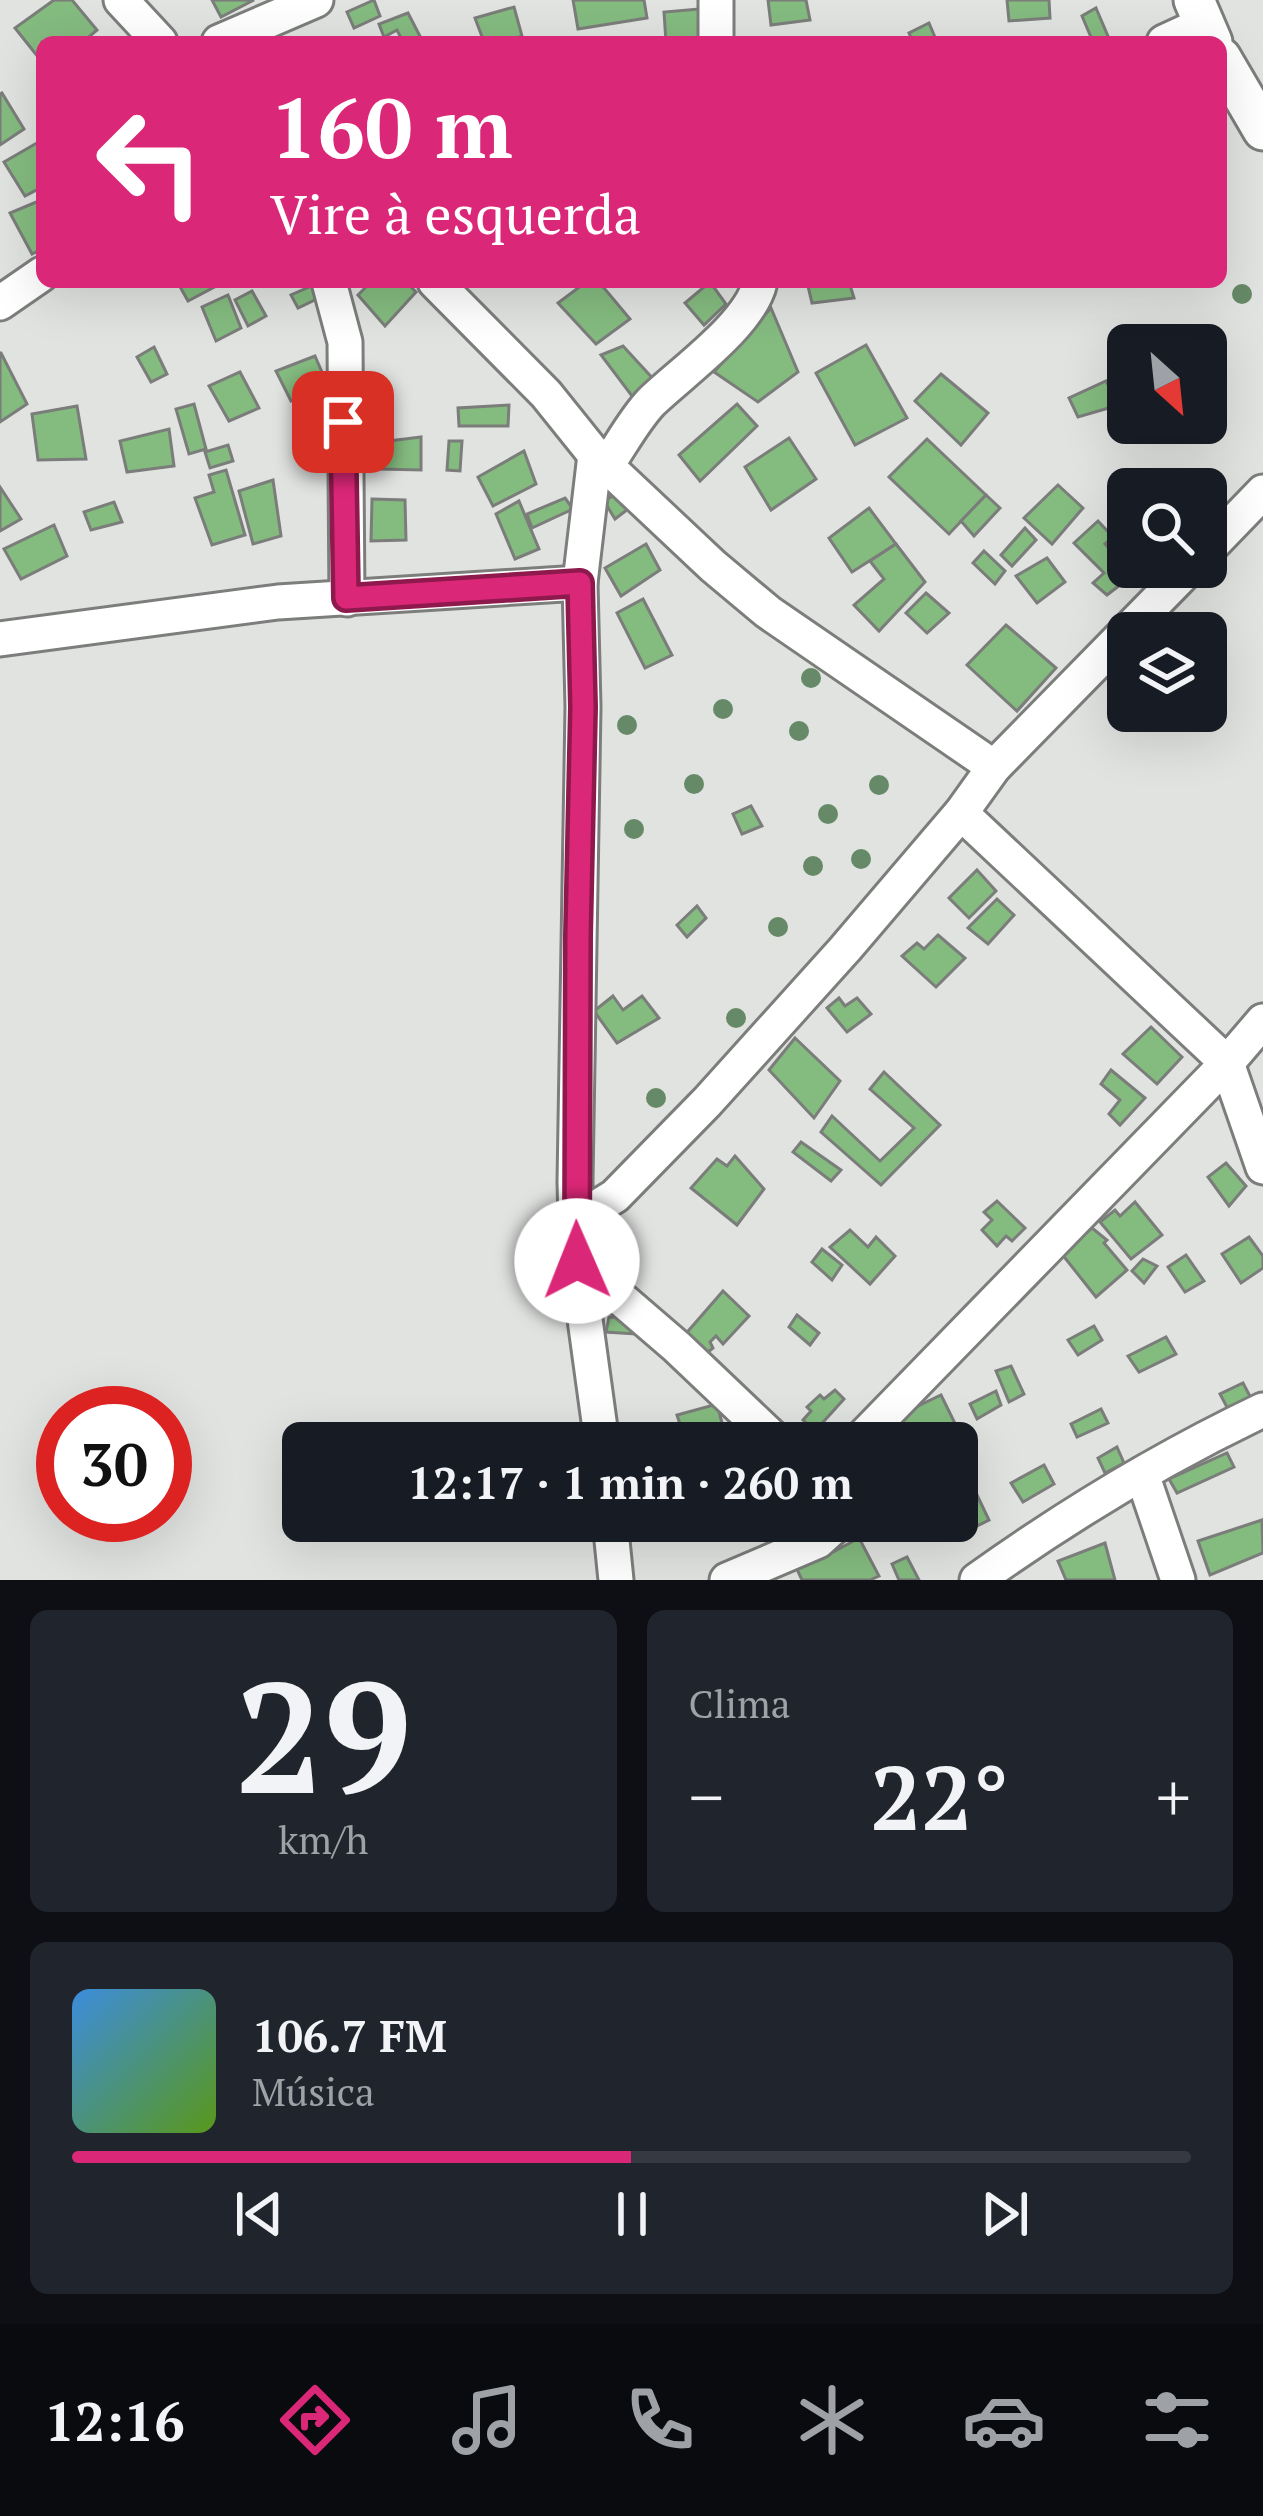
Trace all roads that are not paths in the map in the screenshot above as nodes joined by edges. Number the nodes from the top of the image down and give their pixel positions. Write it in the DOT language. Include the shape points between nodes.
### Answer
graph roads {
  1 [pos="121,0"];
  2 [pos="316,0"];
  3 [pos="716,0"];
  4 [pos="154,36"];
  5 [pos="233,36"];
  6 [pos="716,36"];
  7 [pos="1227,65"];
  8 [pos="1263,130"];
  9 [pos="36,278"];
  10 [pos="331,288"];
  11 [pos="441,288"];
  12 [pos="759,288"];
  13 [pos="0,303"];
  14 [pos="601,460"];
  15 [pos="1263,492"];
  16 [pos="1227,529"];
  17 [pos="580,583"];
  18 [pos="1169,588"];
  19 [pos="346,598"];
  20 [pos="0,639"];
  21 [pos="994,766"];
  22 [pos="961,813"];
  23 [pos="1263,1021"];
  24 [pos="1227,1063"];
  25 [pos="1263,1167"];
  26 [pos="578,1219"];
  27 [pos="577,1261"];
  28 [pos="1263,1410"];
  29 [pos="599,1422"];
  30 [pos="756,1422"];
  31 [pos="877,1422"];
  32 [pos="1142,1474"];
  33 [pos="612,1542"];
  34 [pos="813,1542"];
  35 [pos="616,1580"];
  36 [pos="727,1580"];
  37 [pos="977,1580"];
  38 [pos="1178,1580"];
  1 -- 4 [label="street"];
  2 -- 5 [label="street"];
  3 -- 6 [label="street"];
  7 -- 8 [label="street"];
  9 -- 13 [label="street"];
  10 -- 19 [label="street" via="345,342"];
  11 -- 14 [label="street"];
  12 -- 14 [label="street" via="724,335"];
  14 -- 17 [label="street"];
  14 -- 21 [label="street" via="769,612"];
  15 -- 16 [label="street"];
  17 -- 19 [label="street"];
  17 -- 26 [label="street"];
  18 -- 21 [label="street"];
  19 -- 20 [label="street"];
  21 -- 22 [label="street"];
  22 -- 24 [label="street"];
  22 -- 26 [label="street" via="707,1102 615,1196"];
  23 -- 24 [label="street"];
  24 -- 25 [label="street"];
  24 -- 31 [label="street"];
  26 -- 27 [label="street"];
  27 -- 29 [label="street"];
  27 -- 30 [label="street"];
  28 -- 32 [label="street"];
  32 -- 37 [label="street"];
  32 -- 38 [label="street"];
  33 -- 35 [label="street"];
  34 -- 36 [label="street"];
}
